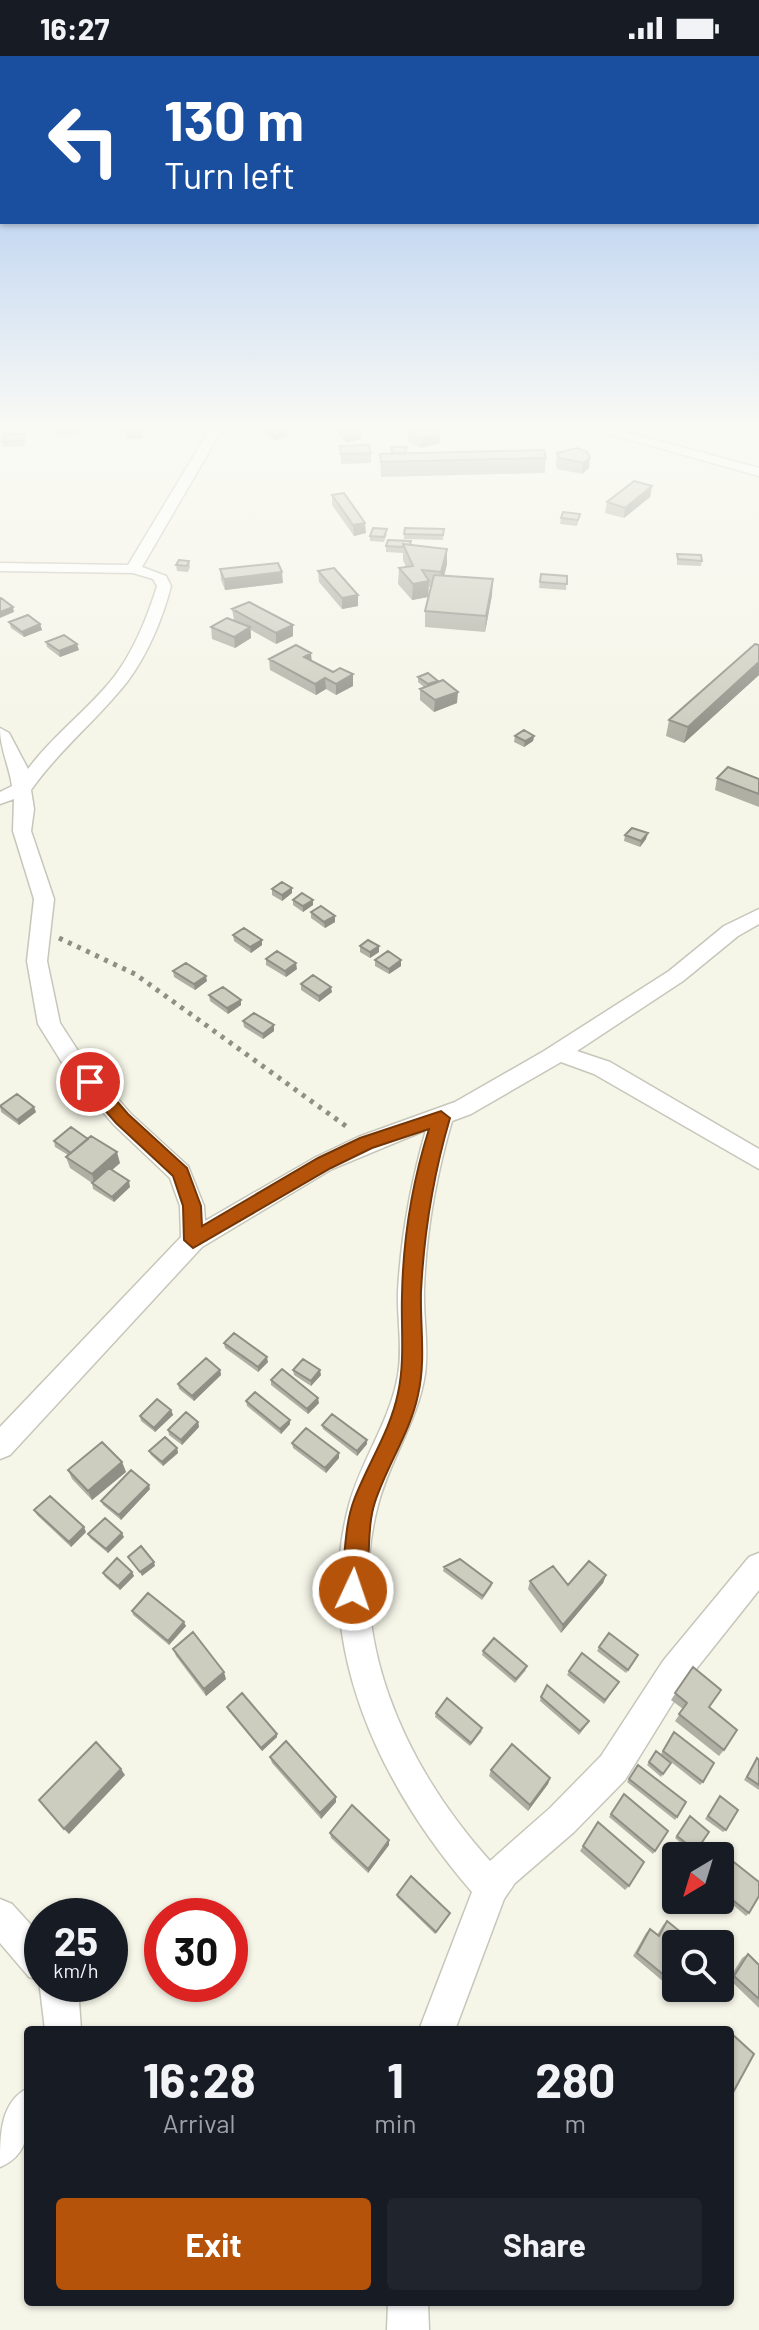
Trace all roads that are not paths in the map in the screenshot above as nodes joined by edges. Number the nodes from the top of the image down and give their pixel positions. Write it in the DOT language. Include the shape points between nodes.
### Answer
graph roads {
  1 [pos="156,530"];
  2 [pos="0,567"];
  3 [pos="133,569"];
  4 [pos="0,733"];
  5 [pos="23,788"];
  6 [pos="0,799"];
  7 [pos="759,915"];
  8 [pos="558,1053"];
  9 [pos="441,1118"];
  10 [pos="759,1160"];
  11 [pos="193,1240"];
  12 [pos="0,1446"];
  13 [pos="759,1567"];
  14 [pos="491,1888"];
  15 [pos="0,1916"];
  16 [pos="24,1943"];
  17 [pos="61,2002"];
  18 [pos="63,2026"];
  19 [pos="439,2026"];
  20 [pos="24,2113"];
  21 [pos="0,2148"];
  22 [pos="408,2306"];
  23 [pos="408,2330"];
  1 -- 3 [label="street"];
  2 -- 3 [label="street"];
  3 -- 5 [label="street" via="159,576 164,586 129,668 51,750"];
  4 -- 5 [label="street" via="18,764"];
  5 -- 6 [label="street"];
  5 -- 11 [label="street" via="22,831 44,899 37,961 49,1024 122,1119 180,1173 192,1206"];
  7 -- 8 [label="street"];
  8 -- 9 [label="street"];
  8 -- 10 [label="street" via="602,1068"];
  9 -- 11 [label="street" via="324,1163"];
  9 -- 14 [label="street" via="416,1224 408,1394 363,1503 353,1590 360,1649 382,1724 434,1818"];
  11 -- 12 [label="street"];
  13 -- 14 [label="street" via="674,1672 613,1768"];
  14 -- 19 [label="street"];
  15 -- 16 [label="street"];
  17 -- 18 [label="street"];
  20 -- 21 [label="street"];
  22 -- 23 [label="street"];
}
